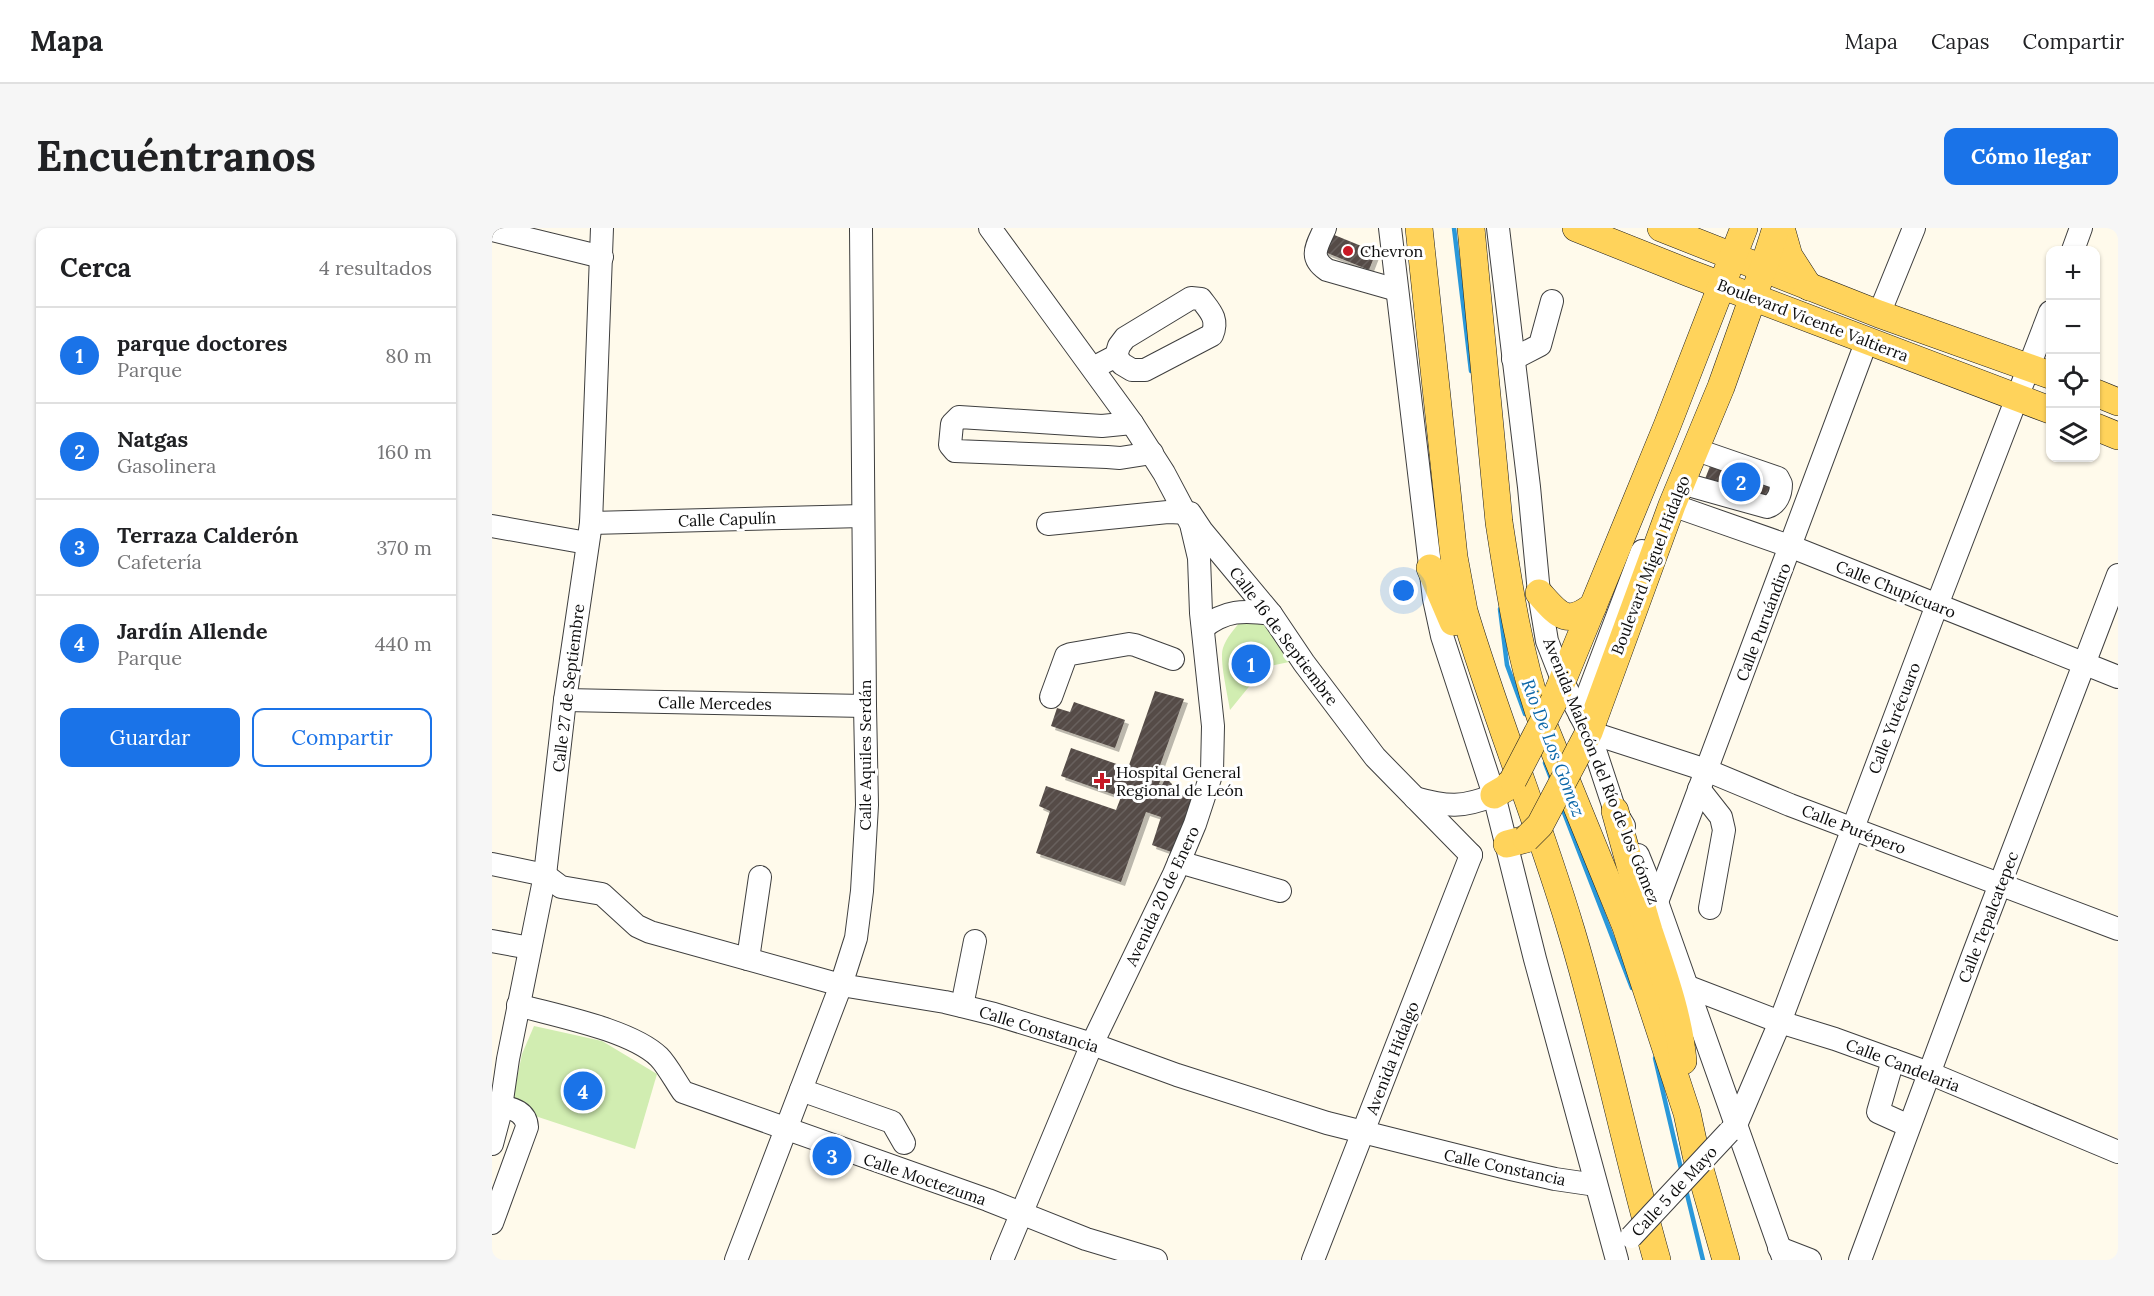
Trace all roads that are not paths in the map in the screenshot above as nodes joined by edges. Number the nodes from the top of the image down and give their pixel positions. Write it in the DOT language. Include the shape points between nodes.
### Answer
graph roads {
  1 [pos="602,228"];
  2 [pos="861,228"];
  3 [pos="990,228"];
  4 [pos="1325,228"];
  5 [pos="1387,228"];
  6 [pos="1419,228"];
  7 [pos="1471,228"];
  8 [pos="1498,228"];
  9 [pos="1576,228"];
  10 [pos="1661,228"];
  11 [pos="1727,228"];
  12 [pos="1744,228"];
  13 [pos="1752,228"];
  14 [pos="1769,228"];
  15 [pos="1778,228"];
  16 [pos="1914,228"];
  17 [pos="2081,228"];
  18 [pos="492,230"];
  19 [pos="1697,242"];
  20 [pos="2074,246"];
  21 [pos="602,257"];
  22 [pos="1748,263"];
  23 [pos="1809,287"];
  24 [pos="1396,290"];
  25 [pos="1737,292"];
  26 [pos="1552,301"];
  27 [pos="1879,314"];
  28 [pos="1817,320"];
  29 [pos="1741,330"];
  30 [pos="2046,336"];
  31 [pos="1867,340"];
  32 [pos="1116,356"];
  33 [pos="1513,359"];
  34 [pos="1093,368"];
  35 [pos="2040,371"];
  36 [pos="2100,395"];
  37 [pos="2017,397"];
  38 [pos="2118,402"];
  39 [pos="2046,408"];
  40 [pos="1132,423"];
  41 [pos="2100,429"];
  42 [pos="2118,436"];
  43 [pos="1694,449"];
  44 [pos="1152,453"];
  45 [pos="1676,494"];
  46 [pos="1185,512"];
  47 [pos="863,516"];
  48 [pos="1048,524"];
  49 [pos="492,526"];
  50 [pos="589,533"];
  51 [pos="1792,547"];
  52 [pos="1430,568"];
  53 [pos="2118,575"];
  54 [pos="1539,593"];
  55 [pos="1937,605"];
  56 [pos="1593,606"];
  57 [pos="1271,614"];
  58 [pos="1203,628"];
  59 [pos="1188,661"];
  60 [pos="2085,663"];
  61 [pos="2118,676"];
  62 [pos="1561,690"];
  63 [pos="1051,697"];
  64 [pos="565,700"];
  65 [pos="865,706"];
  66 [pos="1582,732"];
  67 [pos="1508,780"];
  68 [pos="1702,780"];
  69 [pos="1413,798"];
  70 [pos="1615,811"];
  71 [pos="1852,828"];
  72 [pos="1517,841"];
  73 [pos="1471,855"];
  74 [pos="1179,862"];
  75 [pos="492,864"];
  76 [pos="545,875"];
  77 [pos="760,877"];
  78 [pos="2001,885"];
  79 [pos="1280,891"];
  80 [pos="1657,902"];
  81 [pos="1710,908"];
  82 [pos="2118,929"];
  83 [pos="492,941"];
  84 [pos="975,941"];
  85 [pos="530,948"];
  86 [pos="748,959"];
  87 [pos="841,985"];
  88 [pos="1686,986"];
  89 [pos="518,1005"];
  90 [pos="962,1006"];
  91 [pos="1780,1022"];
  92 [pos="1092,1044"];
  93 [pos="500,1057"];
  94 [pos="1893,1060"];
  95 [pos="1929,1073"];
  96 [pos="801,1090"];
  97 [pos="501,1106"];
  98 [pos="1687,1113"];
  99 [pos="1909,1126"];
  100 [pos="1733,1128"];
  101 [pos="786,1130"];
  102 [pos="1363,1132"];
  103 [pos="904,1143"];
  104 [pos="492,1144"];
  105 [pos="2118,1152"];
  106 [pos="1596,1185"];
  107 [pos="1711,1208"];
  108 [pos="1020,1214"];
  109 [pos="492,1223"];
  110 [pos="1782,1254"];
  111 [pos="1616,1259"];
  112 [pos="736,1260"];
  113 [pos="1002,1260"];
  114 [pos="1156,1260"];
  115 [pos="1313,1260"];
  116 [pos="1657,1260"];
  117 [pos="1725,1260"];
  118 [pos="1736,1260"];
  119 [pos="1810,1260"];
  120 [pos="1860,1260"];
  1 -- 21 [label="street, Calle 27 de Septiembre"];
  2 -- 47 [label="street, Calle Aquiles Serdán"];
  3 -- 34 [label="street, Calle 16 de Septiembre"];
  4 -- 24 [label="street" via="1316,250 1318,264"];
  5 -- 24 [label="street"];
  6 -- 67 [label="main road" via="1458,584"];
  7 -- 98 [label="main road, Avenida Malecón del Río de los Gómez" via="1499,522 1530,686 1626,927"];
  8 -- 33 [label="street, Avenida Malecón del Río de los Gómez"];
  9 -- 25 [label="main road, Boulevard Vicente Valtierra"];
  10 -- 19 [label="main road, Boulevard Vicente Valtierra"];
  11 -- 19 [label="main road"];
  12 -- 22 [label="main road, Boulevard Miguel Hidalgo"];
  13 -- 22 [label="street"];
  14 -- 22 [label="street"];
  15 -- 22 [label="main road, Boulevard Miguel Hidalgo"];
  15 -- 23 [label="main road" via="1789,256"];
  16 -- 27 [label="street"];
  17 -- 20 [label="street"];
  18 -- 21 [label="street"];
  19 -- 22 [label="main road, Boulevard Vicente Valtierra"];
  21 -- 50 [label="street, Calle 27 de Septiembre"];
  22 -- 23 [label="main road, Boulevard Vicente Valtierra"];
  22 -- 25 [label="main road, Boulevard Miguel Hidalgo"];
  23 -- 27 [label="main road, Boulevard Vicente Valtierra"];
  24 -- 52 [label="street"];
  25 -- 28 [label="main road, Boulevard Vicente Valtierra"];
  25 -- 29 [label="main road, Boulevard Miguel Hidalgo"];
  25 -- 56 [label="main road, Boulevard Miguel Hidalgo" via="1667,426"];
  25 -- 62 [label="street"];
  25 -- 66 [label="street" via="1623,597"];
  26 -- 33 [label="street" via="1540,345"];
  27 -- 35 [label="main road, Boulevard Vicente Valtierra"];
  28 -- 29 [label="main road" via="1772,320"];
  28 -- 31 [label="main road, Boulevard Vicente Valtierra"];
  29 -- 43 [label="main road, Boulevard Miguel Hidalgo"];
  30 -- 35 [label="street, Calle Yurécuaro"];
  31 -- 37 [label="main road, Boulevard Vicente Valtierra"];
  31 -- 51 [label="street, Calle Puruándiro"];
  32 -- 34 [label="street"];
  33 -- 54 [label="street, Avenida Malecón del Río de los Gómez"];
  34 -- 40 [label="street, Calle 16 de Septiembre"];
  35 -- 37 [label="street, Calle Yurécuaro"];
  36 -- 38 [label="main road"];
  37 -- 39 [label="main road, Boulevard Vicente Valtierra"];
  37 -- 55 [label="street, Calle Yurécuaro"];
  40 -- 44 [label="street, Calle 16 de Septiembre"];
  40 -- 44 [label="street" via="1102,426 959,417 952,424 950,445 955,451 1119,458"];
  41 -- 42 [label="main road"];
  43 -- 45 [label="main road, Boulevard Miguel Hidalgo"];
  43 -- 45 [label="street" via="1778,478 1778,497 1767,507"];
  44 -- 46 [label="street, Calle 16 de Septiembre"];
  45 -- 51 [label="street, Calle Chupícuaro"];
  45 -- 66 [label="main road, Boulevard Miguel Hidalgo"];
  46 -- 48 [label="street"];
  46 -- 57 [label="street, Calle 16 de Septiembre" via="1192,515"];
  46 -- 58 [label="street, Avenida 20 de Enero" via="1199,558"];
  47 -- 50 [label="street, Calle Capulín"];
  47 -- 65 [label="street, Calle Aquiles Serdán"];
  49 -- 50 [label="street, Calle Capulín"];
  50 -- 64 [label="street, Calle 27 de Septiembre"];
  51 -- 55 [label="street, Calle Chupícuaro"];
  51 -- 68 [label="street, Calle Puruándiro"];
  52 -- 67 [label="main road" via="1501,746"];
  52 -- 67 [label="street" via="1442,636"];
  53 -- 60 [label="street, Calle Tepalcatepec"];
  54 -- 56 [label="main road" via="1557,612 1571,618"];
  54 -- 62 [label="street, Avenida Malecón del Río de los Gómez"];
  55 -- 60 [label="street, Calle Chupícuaro"];
  55 -- 71 [label="street, Calle Yurécuaro"];
  56 -- 62 [label="main road, Boulevard Miguel Hidalgo"];
  57 -- 58 [label="street" via="1232,612"];
  57 -- 69 [label="street, Calle 16 de Septiembre" via="1375,757"];
  58 -- 59 [label="street, Avenida 20 de Enero"];
  59 -- 63 [label="street" via="1129,644 1071,654 1066,657"];
  59 -- 74 [label="street, Avenida 20 de Enero" via="1213,726 1212,772"];
  60 -- 61 [label="street, Calle Chupícuaro"];
  60 -- 78 [label="street, Calle Tepalcatepec"];
  62 -- 66 [label="street, Avenida Malecón del Río de los Gómez"];
  62 -- 67 [label="main road, Boulevard Miguel Hidalgo, bridge"];
  64 -- 65 [label="street, Calle Mercedes"];
  64 -- 76 [label="street, Calle 27 de Septiembre"];
  65 -- 87 [label="street, Calle Aquiles Serdán" via="867,805 862,891 856,938"];
  66 -- 68 [label="street, Calle Purépero"];
  66 -- 70 [label="street, Avenida Malecón del Río de los Gómez"];
  66 -- 72 [label="main road, Boulevard Miguel Hidalgo, bridge" via="1540,825"];
  67 -- 69 [label="street" via="1461,806 1442,806"];
  67 -- 72 [label="street"];
  67 -- 116 [label="main road" via="1587,982"];
  68 -- 71 [label="street, Calle Purépero"];
  68 -- 80 [label="street, Calle Puruándiro"];
  68 -- 81 [label="street" via="1724,830"];
  69 -- 73 [label="street, Calle 16 de Septiembre"];
  70 -- 80 [label="street, Avenida Malecón del Río de los Gómez"];
  70 -- 98 [label="main road" via="1677,1023"];
  71 -- 78 [label="street, Calle Purépero"];
  71 -- 91 [label="street, Calle Yurécuaro"];
  72 -- 73 [label="street"];
  72 -- 106 [label="street" via="1533,949"];
  73 -- 102 [label="street, Avenida Hidalgo"];
  74 -- 79 [label="street"];
  74 -- 92 [label="street, Avenida 20 de Enero"];
  75 -- 76 [label="street, Calle Constancia"];
  76 -- 85 [label="street, Calle 27 de Septiembre"];
  76 -- 86 [label="street, Calle Constancia" via="561,887 602,894 637,926 651,932"];
  77 -- 86 [label="street"];
  78 -- 82 [label="street, Calle Purépero"];
  78 -- 95 [label="street, Calle Tepalcatepec"];
  80 -- 88 [label="street, Avenida Malecón del Río de los Gómez"];
  83 -- 85 [label="street"];
  84 -- 90 [label="street"];
  85 -- 89 [label="street, Calle 27 de Septiembre"];
  86 -- 87 [label="street, Calle Constancia"];
  87 -- 90 [label="street, Calle Constancia"];
  87 -- 96 [label="street, Calle Aquiles Serdán"];
  88 -- 91 [label="street, Calle Candelaria"];
  88 -- 100 [label="street, Avenida Malecón del Río de los Gómez"];
  89 -- 93 [label="street, Calle 27 de Septiembre"];
  89 -- 101 [label="street, Calle Moctezuma" via="605,1029 639,1044 660,1058 683,1092"];
  90 -- 92 [label="street, Calle Constancia"];
  91 -- 94 [label="street, Calle Candelaria"];
  91 -- 100 [label="street, Calle Yurécuaro"];
  92 -- 102 [label="street, Calle Constancia" via="1285,1111"];
  92 -- 108 [label="street, Avenida 20 de Enero"];
  93 -- 97 [label="street, Calle 27 de Septiembre"];
  94 -- 95 [label="street, Calle Candelaria"];
  94 -- 99 [label="street" via="1878,1112"];
  95 -- 99 [label="street, Calle Tepalcatepec"];
  95 -- 105 [label="street, Calle Candelaria"];
  96 -- 101 [label="street, Calle Aquiles Serdán"];
  96 -- 103 [label="street" via="892,1122"];
  97 -- 104 [label="street, Calle 27 de Septiembre"];
  97 -- 109 [label="street" via="522,1113 527,1127"];
  98 -- 107 [label="main road, Avenida Malecón del Río de los Gómez"];
  99 -- 120 [label="street, Calle Tepalcatepec"];
  100 -- 110 [label="street, Avenida Malecón del Río de los Gómez"];
  100 -- 111 [label="street, Calle 5 de Mayo, bridge" via="1631,1237"];
  101 -- 108 [label="street, Calle Moctezuma"];
  101 -- 112 [label="street, Calle Aquiles Serdán"];
  102 -- 106 [label="street, Calle Constancia" via="1533,1174"];
  102 -- 115 [label="street, Avenida Hidalgo"];
  106 -- 111 [label="street"];
  107 -- 117 [label="main road, Avenida Malecón del Río de los Gómez"];
  107 -- 118 [label="main road"];
  108 -- 113 [label="street, Avenida 20 de Enero"];
  108 -- 114 [label="street, Calle Moctezuma"];
  110 -- 119 [label="street"];
}
